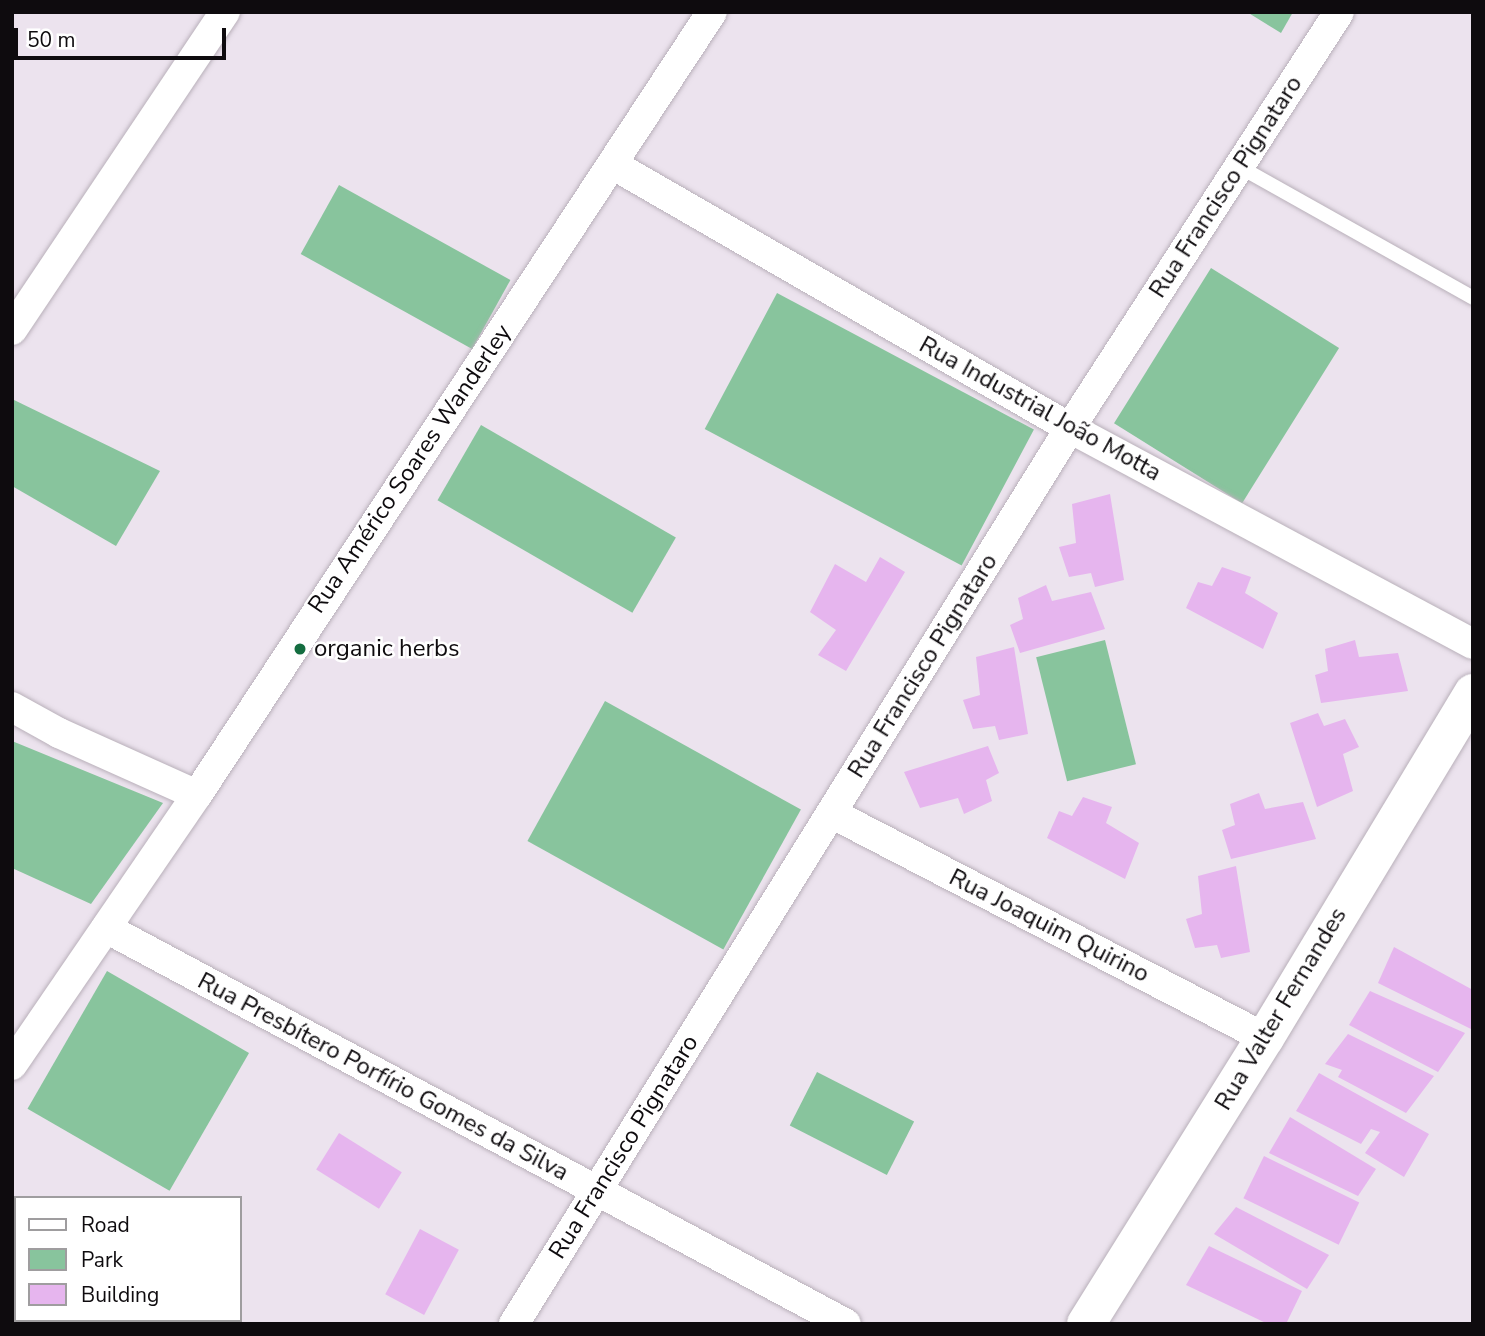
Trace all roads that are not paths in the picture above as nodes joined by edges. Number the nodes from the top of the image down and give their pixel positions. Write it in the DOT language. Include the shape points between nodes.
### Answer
graph roads {
  1 [pos="225,12"];
  2 [pos="712,12"];
  3 [pos="1339,12"];
  4 [pos="612,164"];
  5 [pos="1240,167"];
  6 [pos="1473,298"];
  7 [pos="12,330"];
  8 [pos="1070,428"];
  9 [pos="1473,644"];
  10 [pos="1473,693"];
  11 [pos="12,707"];
  12 [pos="197,795"];
  13 [pos="833,814"];
  14 [pos="106,928"];
  15 [pos="1265,1038"];
  16 [pos="12,1065"];
  17 [pos="596,1191"];
  18 [pos="514,1324"];
  19 [pos="846,1324"];
  20 [pos="1086,1324"];
  1 -- 7 [label="street"];
  2 -- 4 [label="street, Rua Américo Soares Wanderley"];
  3 -- 5 [label="street, Rua Francisco Pignataro"];
  4 -- 8 [label="street, Rua Industrial João Motta"];
  4 -- 12 [label="street, Rua Américo Soares Wanderley"];
  5 -- 6 [label="lane"];
  5 -- 8 [label="street, Rua Francisco Pignataro"];
  8 -- 9 [label="street, Rua Industrial João Motta"];
  8 -- 13 [label="street, Rua Francisco Pignataro"];
  10 -- 15 [label="main road, Rua Valter Fernandes"];
  11 -- 12 [label="street"];
  12 -- 14 [label="street, Rua Américo Soares Wanderley"];
  13 -- 15 [label="street, Rua Joaquim Quirino"];
  13 -- 17 [label="street, Rua Francisco Pignataro"];
  14 -- 16 [label="street, Rua Américo Soares Wanderley"];
  14 -- 17 [label="street, Rua Presbítero Porfírio Gomes da Silva"];
  15 -- 20 [label="main road, Rua Valter Fernandes"];
  17 -- 18 [label="street, Rua Francisco Pignataro"];
  17 -- 19 [label="street, Rua Presbítero Porfírio Gomes da Silva"];
}
